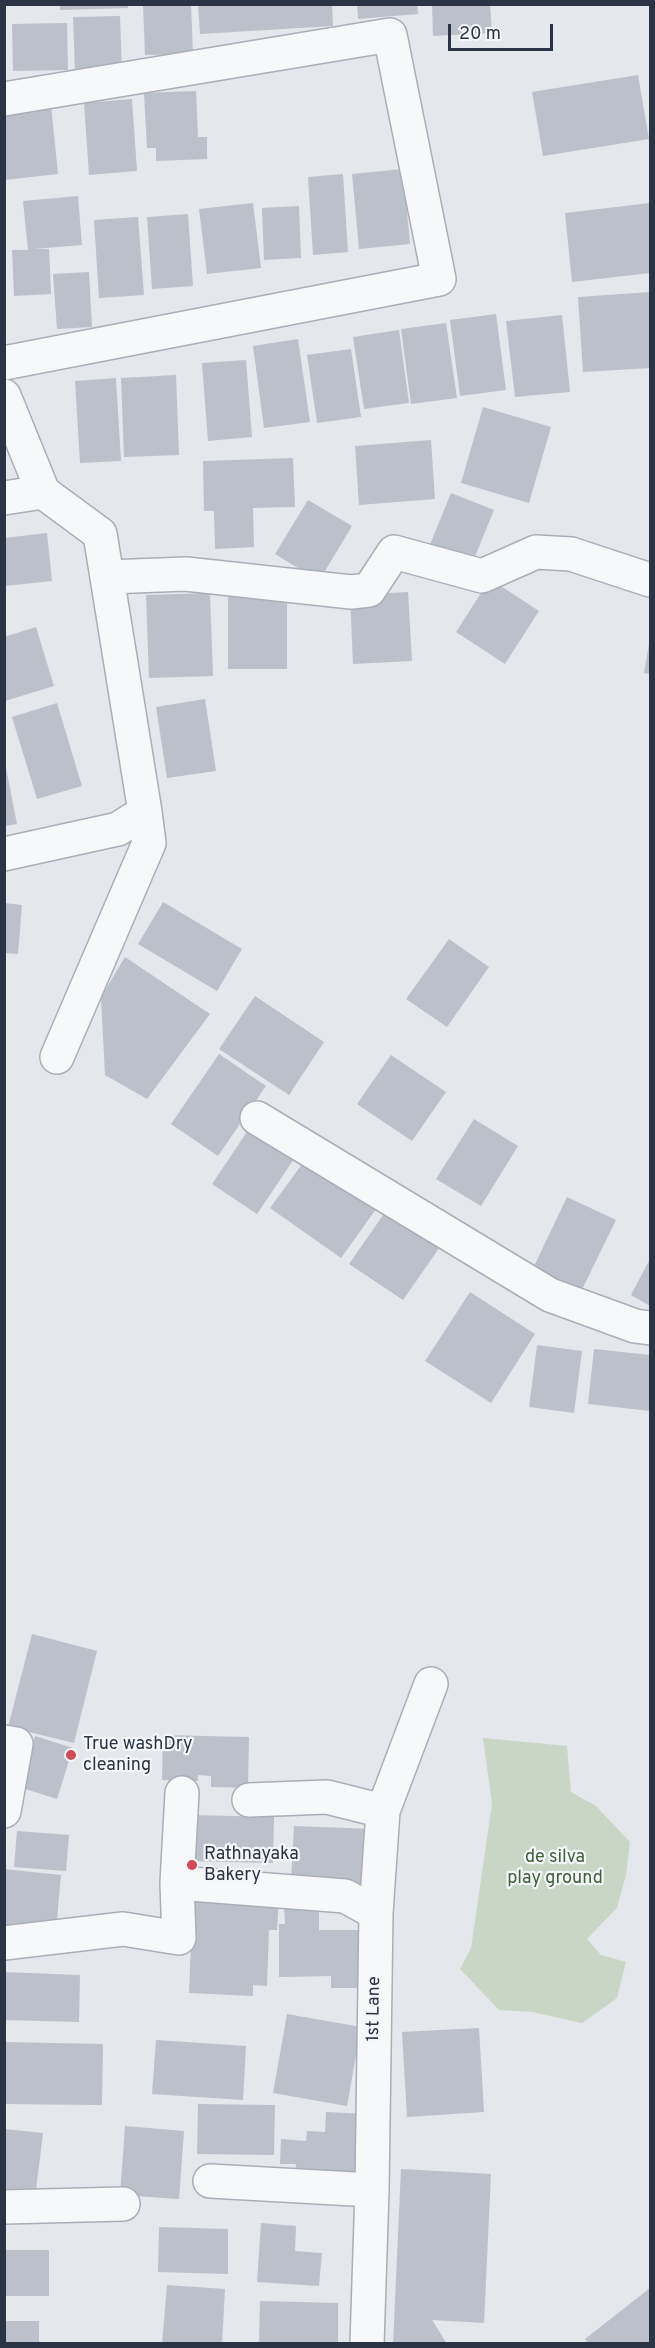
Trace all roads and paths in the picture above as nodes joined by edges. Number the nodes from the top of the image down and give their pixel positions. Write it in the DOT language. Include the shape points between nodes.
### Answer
graph roads {
  1 [pos="4,99"];
  2 [pos="4,363"];
  3 [pos="4,396"];
  4 [pos="43,492"];
  5 [pos="4,498"];
  6 [pos="108,577"];
  7 [pos="651,580"];
  8 [pos="145,812"];
  9 [pos="4,854"];
  10 [pos="57,1057"];
  11 [pos="257,1118"];
  12 [pos="651,1328"];
  13 [pos="431,1684"];
  14 [pos="4,1742"];
  15 [pos="182,1792"];
  16 [pos="249,1800"];
  17 [pos="4,1811"];
  18 [pos="383,1811"];
  19 [pos="177,1883"];
  20 [pos="376,1913"];
  21 [pos="4,1943"];
  22 [pos="210,2181"];
  23 [pos="372,2190"];
  24 [pos="123,2204"];
  25 [pos="4,2207"];
  26 [pos="367,2343"];
  1 -- 2 [label="street" via="390,35 439,279"];
  3 -- 4 [label="street"];
  4 -- 5 [label="street"];
  4 -- 6 [label="street" via="100,534"];
  6 -- 7 [label="street" via="186,574 351,592 369,590 394,552 482,576 536,552 571,555"];
  6 -- 8 [label="street"];
  8 -- 9 [label="street" via="118,829"];
  8 -- 10 [label="street" via="150,843"];
  11 -- 12 [label="street" via="550,1295 635,1326"];
  13 -- 18 [label="street, 1st Lane"];
  14 -- 17 [label="street" via="16,1743"];
  15 -- 19 [label="street"];
  16 -- 18 [label="street" via="327,1797"];
  18 -- 20 [label="street, 1st Lane"];
  19 -- 20 [label="street" via="345,1896"];
  19 -- 21 [label="street" via="179,1938 123,1929"];
  20 -- 23 [label="street, 1st Lane"];
  22 -- 23 [label="street"];
  23 -- 26 [label="street, 1st Lane"];
  24 -- 25 [label="street"];
}
